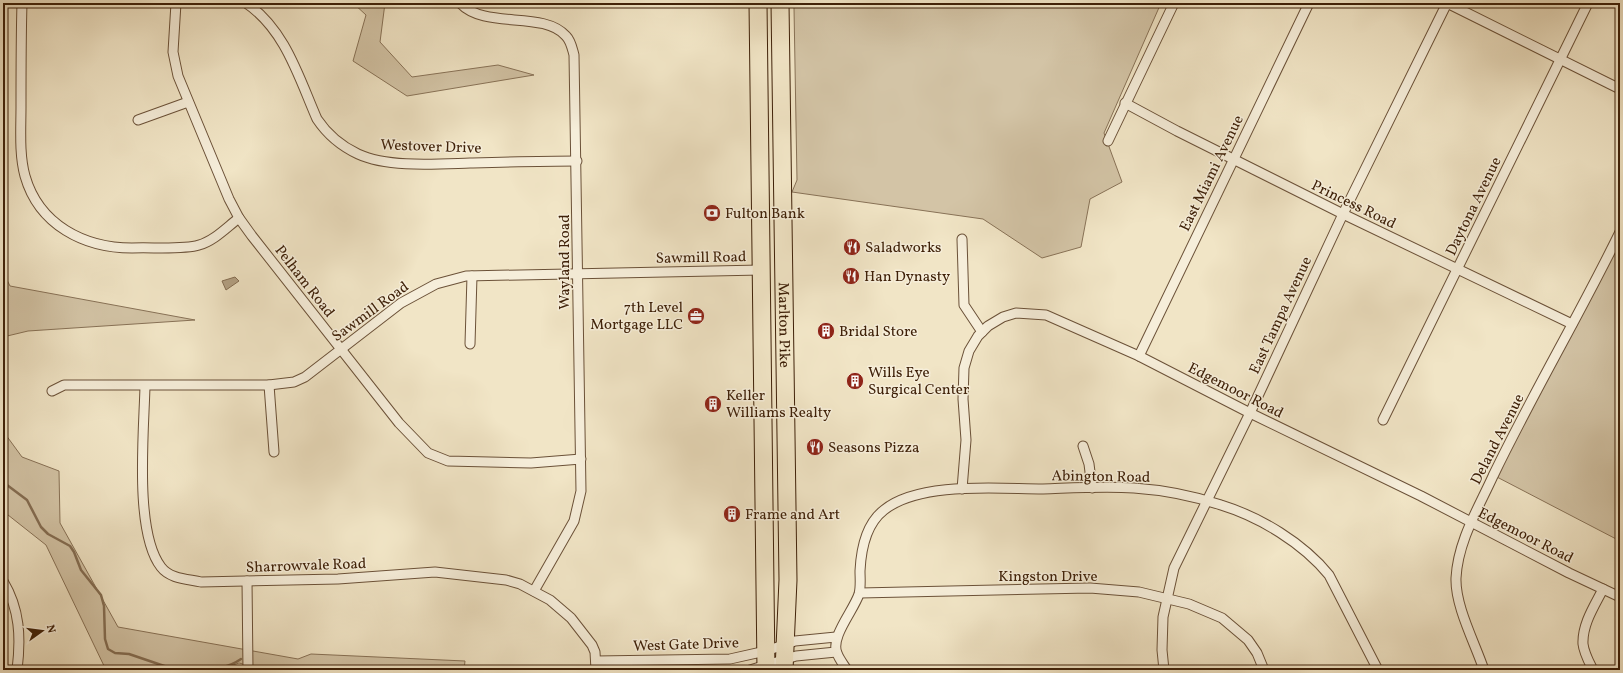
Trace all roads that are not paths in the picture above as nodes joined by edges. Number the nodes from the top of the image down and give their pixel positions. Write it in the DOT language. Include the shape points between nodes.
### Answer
graph roads {
  1 [pos="22,3"];
  2 [pos="176,3"];
  3 [pos="246,3"];
  4 [pos="460,3"];
  5 [pos="758,3"];
  6 [pos="780,3"];
  7 [pos="1174,3"];
  8 [pos="1309,3"];
  9 [pos="1447,3"];
  10 [pos="1588,3"];
  11 [pos="1562,59"];
  12 [pos="1620,89"];
  13 [pos="188,102"];
  14 [pos="1125,103"];
  15 [pos="138,120"];
  16 [pos="1108,140"];
  17 [pos="577,160"];
  18 [pos="1233,160"];
  19 [pos="1343,214"];
  20 [pos="239,218"];
  21 [pos="1620,232"];
  22 [pos="962,239"];
  23 [pos="1458,269"];
  24 [pos="761,270"];
  25 [pos="578,273"];
  26 [pos="472,276"];
  27 [pos="1572,324"];
  28 [pos="982,332"];
  29 [pos="470,344"];
  30 [pos="340,350"];
  31 [pos="1139,356"];
  32 [pos="269,385"];
  33 [pos="145,386"];
  34 [pos="52,391"];
  35 [pos="1250,413"];
  36 [pos="1383,420"];
  37 [pos="1083,446"];
  38 [pos="274,452"];
  39 [pos="581,459"];
  40 [pos="1092,488"];
  41 [pos="962,490"];
  42 [pos="1206,501"];
  43 [pos="1472,522"];
  44 [pos="3,581"];
  45 [pos="247,581"];
  46 [pos="1603,589"];
  47 [pos="534,591"];
  48 [pos="860,593"];
  49 [pos="1620,597"];
  50 [pos="1166,598"];
  51 [pos="836,645"];
  52 [pos="773,660"];
  53 [pos="596,666"];
  54 [pos="17,670"];
  55 [pos="248,670"];
  56 [pos="847,670"];
  57 [pos="1164,670"];
  58 [pos="1264,670"];
  59 [pos="1378,670"];
  60 [pos="1484,670"];
  61 [pos="1593,670"];
  1 -- 20 [label="street" via="22,154 25,176 46,214 63,230 84,240 121,248 199,246 214,238"];
  2 -- 13 [label="street, Pelham Road" via="173,52 178,76"];
  3 -- 17 [label="street, Westover Drive" via="267,20 277,33 325,132 359,154 378,160 440,164"];
  4 -- 17 [label="street, Wayland Road" via="474,13 544,24 566,35 574,55"];
  5 -- 24 [label="highway, Marlton Pike"];
  6 -- 52 [label="highway, Marlton Pike" via="788,580"];
  7 -- 14 [label="street"];
  8 -- 18 [label="street, East Miami Avenue"];
  9 -- 11 [label="street"];
  9 -- 19 [label="street, East Tampa Avenue"];
  10 -- 11 [label="street, Daytona Avenue"];
  11 -- 12 [label="street"];
  11 -- 23 [label="street, Daytona Avenue"];
  13 -- 15 [label="street"];
  13 -- 20 [label="street, Pelham Road"];
  14 -- 16 [label="street"];
  14 -- 18 [label="street, Princess Road"];
  17 -- 25 [label="street, Wayland Road"];
  18 -- 19 [label="street, Princess Road"];
  18 -- 31 [label="street, East Miami Avenue"];
  19 -- 23 [label="street, Princess Road"];
  19 -- 35 [label="street, East Tampa Avenue"];
  20 -- 30 [label="street, Pelham Road"];
  21 -- 27 [label="street, Deland Avenue"];
  22 -- 28 [label="street" via="964,306"];
  23 -- 27 [label="street, Princess Road"];
  23 -- 36 [label="street, Daytona Avenue"];
  24 -- 25 [label="street, Sawmill Road"];
  24 -- 52 [label="highway, Marlton Pike"];
  25 -- 26 [label="street, Sawmill Road"];
  25 -- 39 [label="street, Wayland Road"];
  26 -- 29 [label="street"];
  26 -- 30 [label="street, Sawmill Road" via="450,279 420,291"];
  27 -- 43 [label="street, Deland Avenue" via="1510,441"];
  28 -- 31 [label="street, Edgemoor Road" via="1003,317 1016,313 1046,315"];
  28 -- 41 [label="street, Edgemoor Road" via="969,351 964,368 966,440"];
  30 -- 32 [label="street, Sawmill Road" via="305,377 294,382"];
  30 -- 39 [label="street, Pelham Road" via="399,423 437,458 448,461 531,463"];
  31 -- 35 [label="street, Edgemoor Road"];
  32 -- 33 [label="street, Sawmill Road"];
  32 -- 38 [label="street"];
  33 -- 34 [label="street, Sawmill Road" via="64,385"];
  33 -- 45 [label="street, Sharrowvale Road" via="143,494 146,525 154,555 162,568 179,578 201,582"];
  35 -- 42 [label="street, East Tampa Avenue"];
  35 -- 43 [label="street, Edgemoor Road"];
  37 -- 40 [label="street" via="1089,464"];
  39 -- 47 [label="street, Wayland Road" via="581,491 574,521"];
  40 -- 41 [label="street, Abington Road"];
  40 -- 42 [label="street, Abington Road" via="1142,489"];
  41 -- 48 [label="street, Abington Road" via="914,495 898,500 883,510 866,536 861,556"];
  42 -- 50 [label="street, East Tampa Avenue" via="1174,568"];
  42 -- 59 [label="street, Abington Road" via="1263,524 1297,544 1320,563 1329,575"];
  43 -- 46 [label="street, Edgemoor Road"];
  43 -- 60 [label="street, Deland Avenue" via="1460,548 1456,580 1459,602"];
  44 -- 54 [label="street" via="15,607 20,627"];
  45 -- 47 [label="street, Sharrowvale Road" via="338,579 435,572 506,580"];
  45 -- 55 [label="street"];
  46 -- 49 [label="street, Edgemoor Road"];
  46 -- 61 [label="street" via="1584,634 1583,644"];
  47 -- 53 [label="street, Sharrowvale Road" via="550,600 579,628 592,645"];
  48 -- 50 [label="street, Kingston Drive" via="1090,588 1139,592"];
  48 -- 51 [label="street"];
  50 -- 57 [label="street, East Tampa Avenue" via="1162,644"];
  50 -- 58 [label="street, Kingston Drive" via="1189,604 1222,618 1236,628 1257,653"];
  51 -- 52 [label="street"];
  51 -- 52 [label="street" via="799,641"];
  51 -- 56 [label="street"];
  52 -- 53 [label="street, West Gate Drive" via="730,659"];
}
